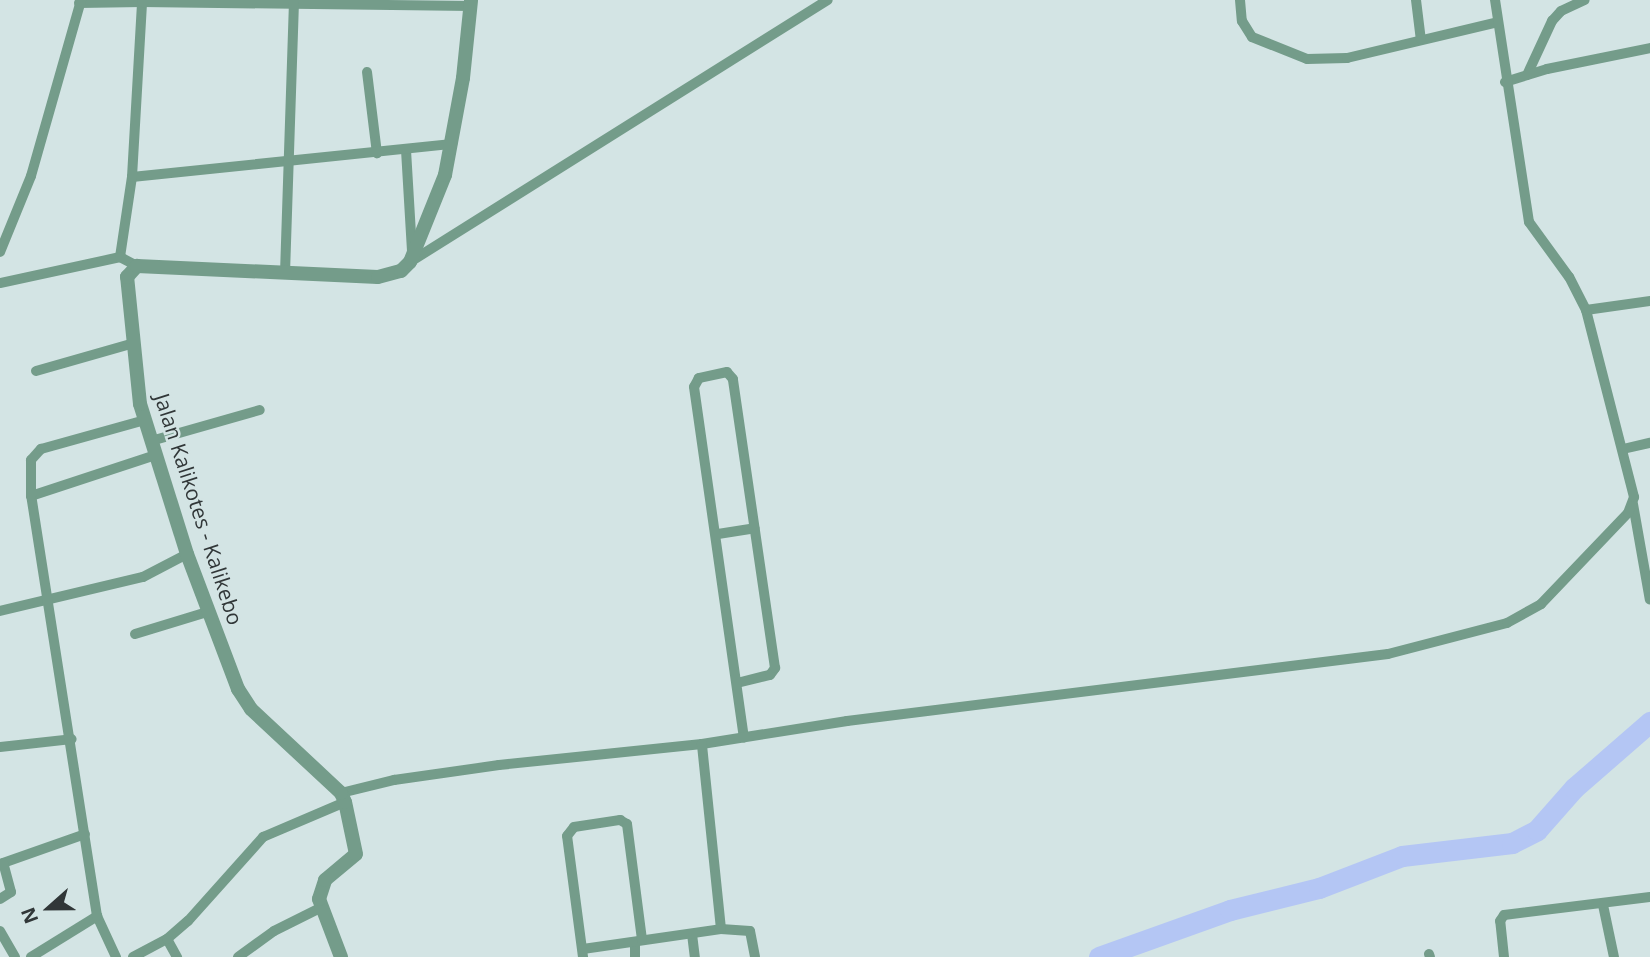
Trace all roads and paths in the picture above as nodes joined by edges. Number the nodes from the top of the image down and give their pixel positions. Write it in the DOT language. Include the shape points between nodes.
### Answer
graph roads {
  1 [pos="828,0"];
  2 [pos="1240,0"];
  3 [pos="1416,0"];
  4 [pos="1495,0"];
  5 [pos="1585,0"];
  6 [pos="80,1"];
  7 [pos="142,2"];
  8 [pos="219,2"];
  9 [pos="294,3"];
  10 [pos="471,3"];
  11 [pos="1498,22"];
  12 [pos="1421,38"];
  13 [pos="1650,48"];
  14 [pos="367,72"];
  15 [pos="1527,75"];
  16 [pos="1505,82"];
  17 [pos="452,145"];
  18 [pos="406,150"];
  19 [pos="377,153"];
  20 [pos="289,163"];
  21 [pos="132,177"];
  22 [pos="0,252"];
  23 [pos="120,257"];
  24 [pos="411,259"];
  25 [pos="136,266"];
  26 [pos="285,273"];
  27 [pos="0,283"];
  28 [pos="1650,301"];
  29 [pos="1586,310"];
  30 [pos="134,344"];
  31 [pos="36,371"];
  32 [pos="260,410"];
  33 [pos="145,419"];
  34 [pos="151,441"];
  35 [pos="1650,443"];
  36 [pos="1623,449"];
  37 [pos="156,455"];
  38 [pos="31,496"];
  39 [pos="1633,504"];
  40 [pos="755,528"];
  41 [pos="718,534"];
  42 [pos="187,554"];
  43 [pos="49,599"];
  44 [pos="1650,600"];
  45 [pos="0,611"];
  46 [pos="210,611"];
  47 [pos="135,634"];
  48 [pos="737,683"];
  49 [pos="744,737"];
  50 [pos="72,739"];
  51 [pos="702,744"];
  52 [pos="0,747"];
  53 [pos="343,798"];
  54 [pos="85,834"];
  55 [pos="2,863"];
  56 [pos="1650,897"];
  57 [pos="0,899"];
  58 [pos="1603,905"];
  59 [pos="320,908"];
  60 [pos="97,916"];
  61 [pos="1,928"];
  62 [pos="721,929"];
  63 [pos="692,934"];
  64 [pos="167,940"];
  65 [pos="638,941"];
  66 [pos="583,953"];
  67 [pos="15,957"];
  68 [pos="31,957"];
  69 [pos="116,957"];
  70 [pos="133,957"];
  71 [pos="177,957"];
  72 [pos="239,957"];
  73 [pos="341,957"];
  74 [pos="635,957"];
  75 [pos="695,957"];
  76 [pos="755,957"];
  77 [pos="1504,957"];
  78 [pos="1614,957"];
  1 -- 24 [label="street"];
  2 -- 12 [label="street" via="1242,21 1252,37 1307,59 1347,58"];
  3 -- 12 [label="street"];
  4 -- 11 [label="street"];
  5 -- 15 [label="street" via="1561,11 1552,22"];
  6 -- 7 [label="street"];
  6 -- 22 [label="street" via="32,176"];
  7 -- 8 [label="street"];
  7 -- 21 [label="street"];
  8 -- 9 [label="street"];
  9 -- 10 [label="street"];
  9 -- 20 [label="street"];
  10 -- 17 [label="street"];
  11 -- 12 [label="street"];
  11 -- 16 [label="street"];
  13 -- 15 [label="street"];
  14 -- 19 [label="street"];
  15 -- 16 [label="street"];
  16 -- 29 [label="street" via="1529,222 1569,277"];
  17 -- 18 [label="street"];
  17 -- 24 [label="street" via="438,198"];
  18 -- 19 [label="street"];
  18 -- 24 [label="street"];
  19 -- 20 [label="street"];
  20 -- 21 [label="street"];
  20 -- 26 [label="street"];
  21 -- 23 [label="street"];
  23 -- 25 [label="street"];
  23 -- 27 [label="street"];
  24 -- 26 [label="street" via="387,277"];
  25 -- 26 [label="street"];
  25 -- 30 [label="street, Jalan Kalikotes - Kalikebo" via="127,277"];
  28 -- 29 [label="street"];
  29 -- 36 [label="street"];
  30 -- 31 [label="street"];
  30 -- 33 [label="street, Jalan Kalikotes - Kalikebo" via="137,389"];
  32 -- 34 [label="street"];
  33 -- 34 [label="street, Jalan Kalikotes - Kalikebo"];
  33 -- 38 [label="street" via="41,449 31,460"];
  34 -- 37 [label="street, Jalan Kalikotes - Kalikebo"];
  35 -- 36 [label="street"];
  36 -- 39 [label="street"];
  37 -- 38 [label="street"];
  37 -- 42 [label="street, Jalan Kalikotes - Kalikebo"];
  38 -- 43 [label="street"];
  39 -- 44 [label="street"];
  39 -- 49 [label="street" via="1541,604 1507,623 1463,635 1388,654"];
  40 -- 41 [label="street"];
  40 -- 41 [label="street" via="733,379 727,372 697,379 694,387"];
  40 -- 48 [label="street" via="775,668 765,676"];
  41 -- 48 [label="street"];
  42 -- 43 [label="street" via="143,577"];
  42 -- 46 [label="street, Jalan Kalikotes - Kalikebo"];
  43 -- 45 [label="street"];
  43 -- 50 [label="street"];
  46 -- 47 [label="street"];
  46 -- 53 [label="street, Jalan Kalikotes - Kalikebo" via="244,700"];
  48 -- 49 [label="street"];
  49 -- 51 [label="street"];
  50 -- 52 [label="street"];
  50 -- 54 [label="street"];
  51 -- 53 [label="street" via="394,780"];
  51 -- 62 [label="street"];
  53 -- 59 [label="street" via="356,854 325,880 319,892"];
  53 -- 64 [label="street" via="263,837"];
  54 -- 55 [label="street"];
  54 -- 60 [label="street"];
  55 -- 57 [label="street" via="11,892"];
  56 -- 58 [label="street"];
  58 -- 77 [label="street" via="1504,915 1500,921"];
  58 -- 78 [label="street"];
  59 -- 72 [label="street" via="274,931"];
  59 -- 73 [label="street"];
  60 -- 68 [label="street"];
  60 -- 69 [label="street"];
  61 -- 67 [label="street"];
  62 -- 63 [label="street"];
  62 -- 76 [label="street" via="750,931"];
  63 -- 65 [label="street"];
  63 -- 75 [label="street"];
  64 -- 70 [label="street"];
  64 -- 71 [label="street"];
  65 -- 66 [label="street"];
  65 -- 66 [label="street" via="627,824 620,820 574,827 567,833"];
  65 -- 74 [label="street"];
}
